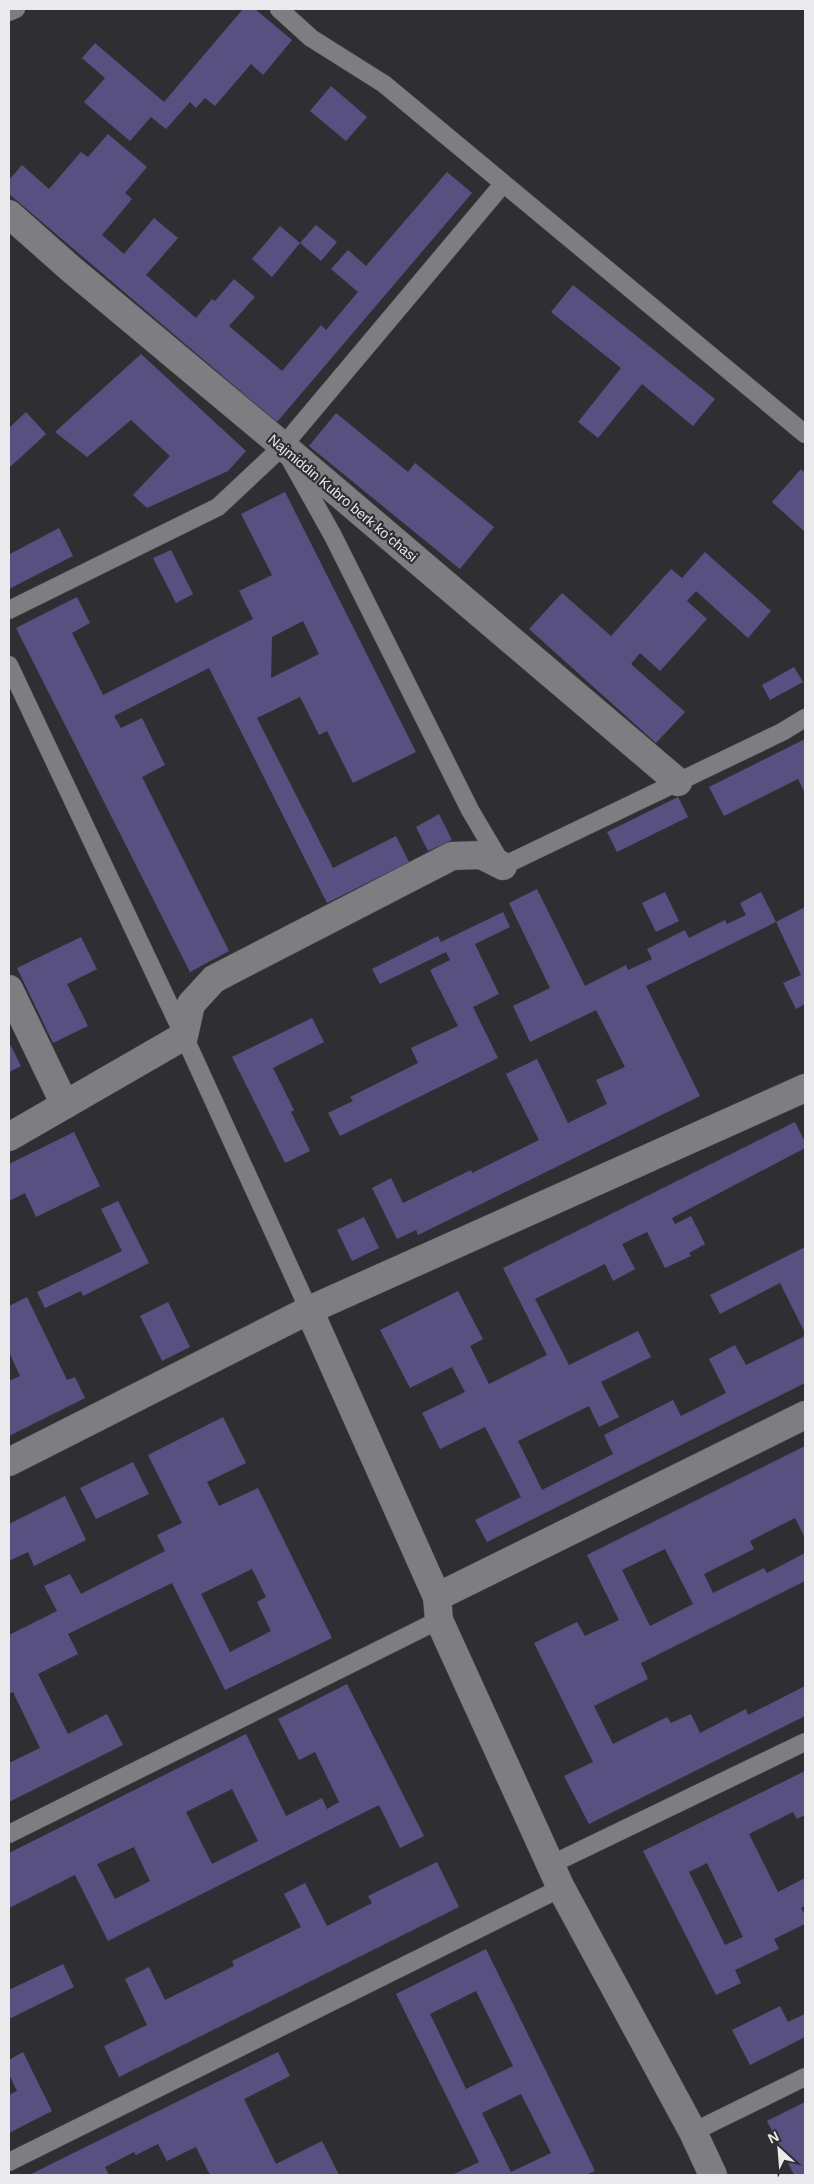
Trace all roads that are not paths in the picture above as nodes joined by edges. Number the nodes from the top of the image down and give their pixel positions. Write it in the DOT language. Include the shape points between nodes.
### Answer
graph roads {
  1 [pos="16,9"];
  2 [pos="279,9"];
  3 [pos="9,12"];
  4 [pos="504,184"];
  5 [pos="9,214"];
  6 [pos="805,434"];
  7 [pos="283,446"];
  8 [pos="9,610"];
  9 [pos="9,665"];
  10 [pos="805,718"];
  11 [pos="678,782"];
  12 [pos="503,866"];
  13 [pos="9,989"];
  14 [pos="184,1036"];
  15 [pos="805,1088"];
  16 [pos="65,1106"];
  17 [pos="9,1137"];
  18 [pos="309,1310"];
  19 [pos="805,1415"];
  20 [pos="9,1462"];
  21 [pos="438,1608"];
  22 [pos="805,1742"];
  23 [pos="9,1834"];
  24 [pos="555,1876"];
  25 [pos="805,2078"];
  26 [pos="692,2132"];
  27 [pos="9,2162"];
  28 [pos="713,2175"];
  1 -- 3 [label="lane"];
  2 -- 4 [label="lane" via="311,38 384,84"];
  4 -- 6 [label="lane"];
  4 -- 7 [label="lane"];
  5 -- 7 [label="street, Najmiddin Kubro berk koʻchasi"];
  7 -- 8 [label="lane" via="218,507"];
  7 -- 11 [label="street, Najmiddin Kubro berk koʻchasi"];
  7 -- 12 [label="lane" via="333,536 470,810"];
  9 -- 14 [label="lane"];
  10 -- 11 [label="lane"];
  11 -- 12 [label="lane"];
  12 -- 14 [label="street" via="480,855 452,856 214,979 191,1004"];
  13 -- 16 [label="street"];
  14 -- 16 [label="street"];
  14 -- 18 [label="lane"];
  15 -- 18 [label="street"];
  16 -- 17 [label="street"];
  18 -- 20 [label="street"];
  18 -- 21 [label="street"];
  19 -- 21 [label="street"];
  21 -- 23 [label="lane"];
  21 -- 24 [label="street"];
  22 -- 24 [label="lane"];
  24 -- 26 [label="street"];
  24 -- 27 [label="lane"];
  25 -- 26 [label="lane"];
  26 -- 28 [label="street"];
}
